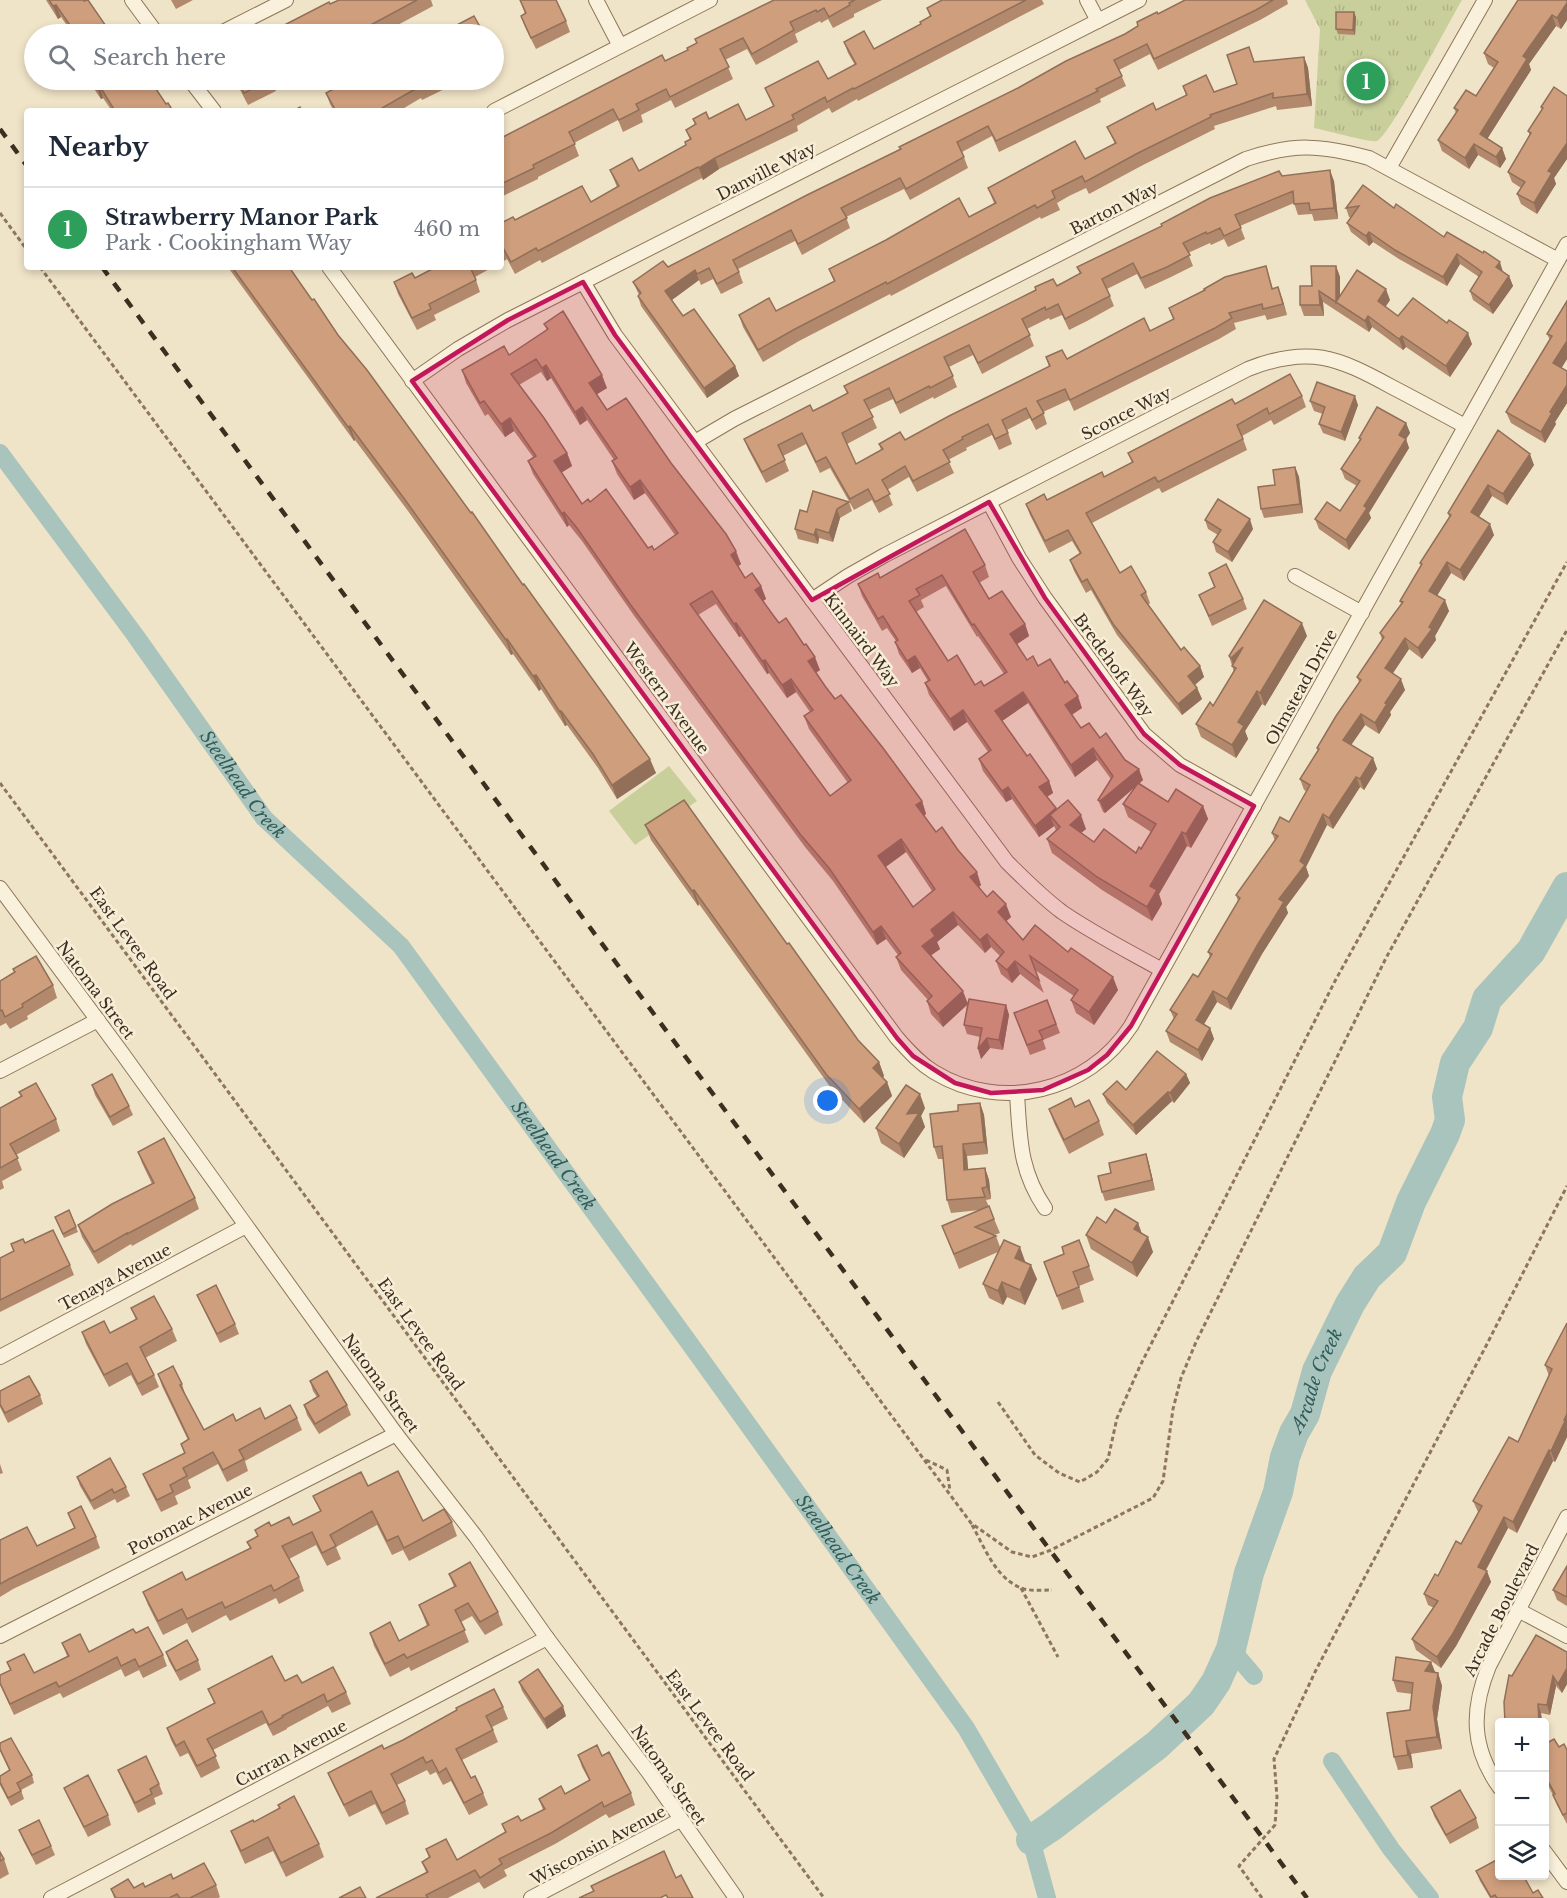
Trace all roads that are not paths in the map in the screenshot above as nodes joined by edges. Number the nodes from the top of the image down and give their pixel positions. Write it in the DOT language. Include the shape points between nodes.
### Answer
graph roads {
  1 [pos="132,0"];
  2 [pos="286,0"];
  3 [pos="596,0"];
  4 [pos="710,0"];
  5 [pos="1087,0"];
  6 [pos="1139,0"];
  7 [pos="1485,0"];
  8 [pos="1098,21"];
  9 [pos="150,24"];
  10 [pos="239,24"];
  11 [pos="620,46"];
  12 [pos="198,90"];
  13 [pos="212,108"];
  14 [pos="500,108"];
  15 [pos="1389,168"];
  16 [pos="1567,244"];
  17 [pos="1558,260"];
  18 [pos="330,270"];
  19 [pos="583,282"];
  20 [pos="412,381"];
  21 [pos="1466,426"];
  22 [pos="695,442"];
  23 [pos="989,502"];
  24 [pos="1295,576"];
  25 [pos="812,600"];
  26 [pos="1362,613"];
  27 [pos="1254,806"];
  28 [pos="0,888"];
  29 [pos="1162,970"];
  30 [pos="98,1020"];
  31 [pos="0,1071"];
  32 [pos="1017,1094"];
  33 [pos="1045,1208"];
  34 [pos="246,1226"];
  35 [pos="0,1357"];
  36 [pos="396,1434"];
  37 [pos="1567,1517"];
  38 [pos="1518,1610"];
  39 [pos="0,1636"];
  40 [pos="1567,1636"];
  41 [pos="547,1638"];
  42 [pos="1495,1779"];
  43 [pos="681,1820"];
  44 [pos="1549,1857"];
  45 [pos="1567,1882"];
  46 [pos="51,1898"];
  47 [pos="531,1898"];
  48 [pos="736,1898"];
  1 -- 9 [label="street"];
  2 -- 10 [label="street"];
  3 -- 11 [label="street"];
  4 -- 11 [label="street"];
  5 -- 8 [label="street"];
  6 -- 8 [label="street, Danville Way"];
  7 -- 15 [label="street"];
  8 -- 19 [label="street, Danville Way"];
  11 -- 14 [label="street"];
  12 -- 13 [label="street"];
  15 -- 17 [label="street, Barton Way"];
  15 -- 22 [label="street, Barton Way" via="1347,152 1314,147 1291,148 1246,159"];
  16 -- 17 [label="street, Olmstead Drive"];
  17 -- 21 [label="street, Olmstead Drive"];
  18 -- 20 [label="street, Western Avenue"];
  19 -- 20 [label="street, Danville Way" via="458,349"];
  19 -- 22 [label="street, Kinnaird Way" via="615,335"];
  20 -- 32 [label="street, Western Avenue" via="897,1038 913,1056 955,1083 991,1093"];
  21 -- 23 [label="street, Sconce Way" via="1347,363 1322,357 1283,357 1248,369"];
  21 -- 26 [label="street, Olmstead Drive"];
  22 -- 25 [label="street, Kinnaird Way"];
  23 -- 25 [label="street, Sconce Way" via="875,561"];
  23 -- 27 [label="street, Bredehoft Way" via="1045,598 1144,734 1180,765"];
  24 -- 26 [label="street"];
  25 -- 29 [label="street, Kinnaird Way" via="1007,862 1060,910"];
  26 -- 27 [label="street, Olmstead Drive"];
  27 -- 29 [label="street, Olmstead Drive"];
  28 -- 30 [label="street, Natoma Street"];
  29 -- 32 [label="street, Olmstead Drive" via="1131,1026 1107,1055 1066,1082"];
  30 -- 31 [label="street"];
  30 -- 34 [label="street, Natoma Street"];
  32 -- 33 [label="street" via="1022,1159"];
  34 -- 35 [label="street, Tenaya Avenue"];
  34 -- 36 [label="street, Natoma Street"];
  36 -- 39 [label="street, Potomac Avenue"];
  36 -- 41 [label="street, Natoma Street" via="476,1537"];
  37 -- 38 [label="street, Arcade Boulevard"];
  38 -- 40 [label="street"];
  38 -- 42 [label="street, Arcade Boulevard" via="1489,1666 1476,1712 1483,1759"];
  41 -- 43 [label="street, Natoma Street"];
  41 -- 46 [label="street, Curran Avenue"];
  43 -- 47 [label="street, Wisconsin Avenue"];
  43 -- 48 [label="street, Natoma Street"];
  44 -- 45 [label="street"];
}
